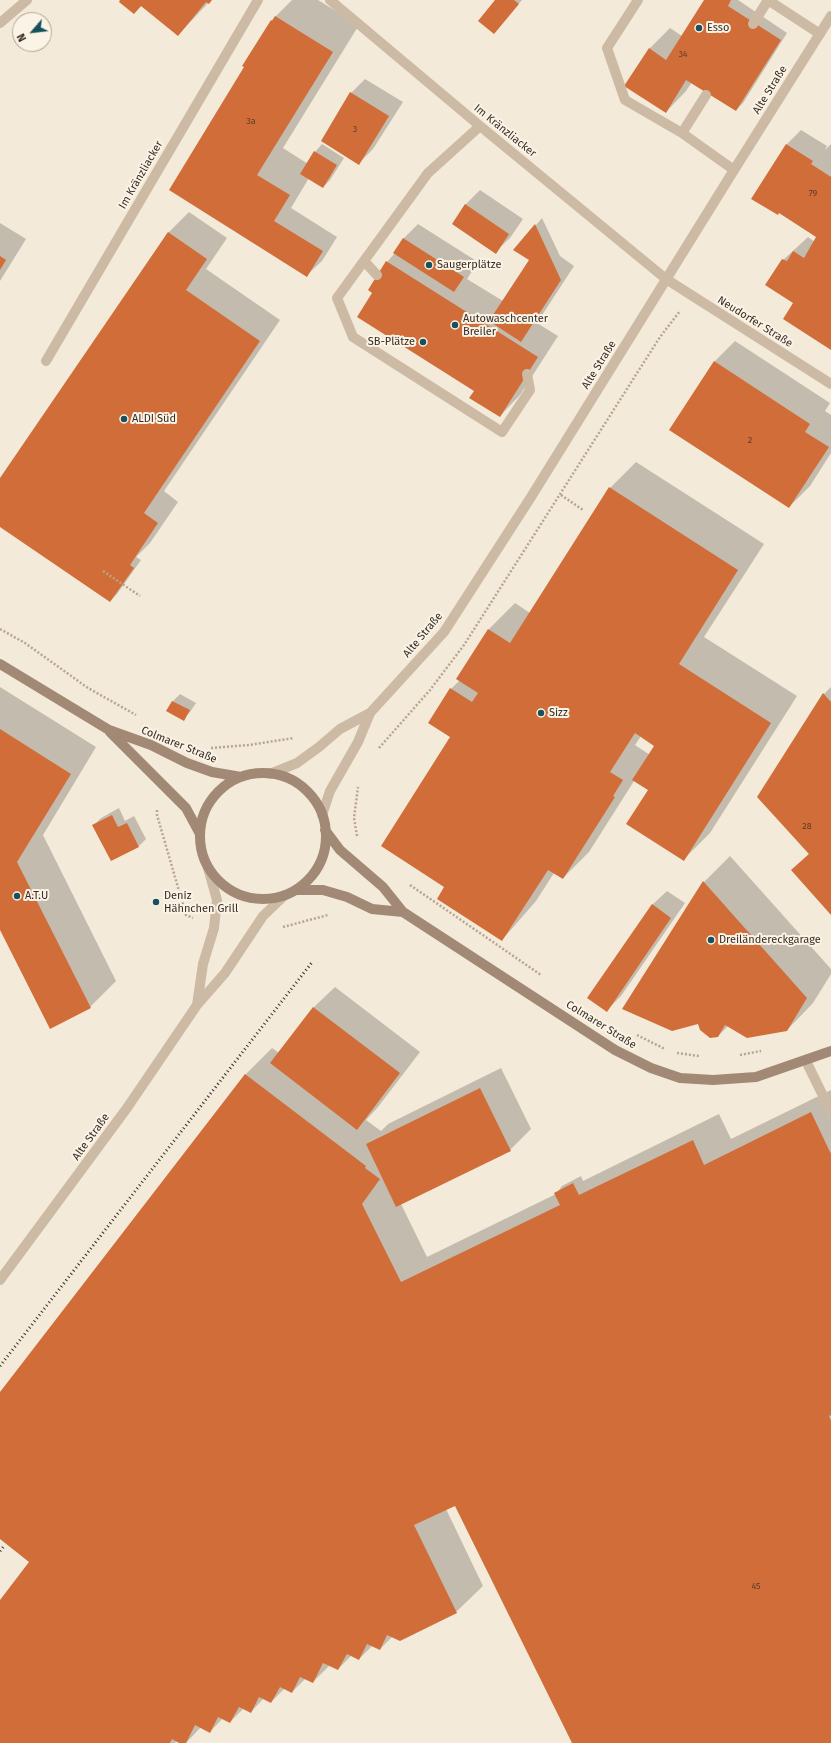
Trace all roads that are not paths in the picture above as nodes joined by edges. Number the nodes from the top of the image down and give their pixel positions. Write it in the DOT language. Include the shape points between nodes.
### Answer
graph roads {
  1 [pos="27,0"];
  2 [pos="258,0"];
  3 [pos="330,0"];
  4 [pos="638,0"];
  5 [pos="768,0"];
  6 [pos="831,16"];
  7 [pos="0,23"];
  8 [pos="753,24"];
  9 [pos="820,34"];
  10 [pos="706,95"];
  11 [pos="480,126"];
  12 [pos="682,133"];
  13 [pos="734,170"];
  14 [pos="364,261"];
  15 [pos="377,276"];
  16 [pos="666,279"];
  17 [pos="46,362"];
  18 [pos="527,374"];
  19 [pos="831,384"];
  20 [pos="0,664"];
  21 [pos="370,714"];
  22 [pos="109,730"];
  23 [pos="270,774"];
  24 [pos="241,777"];
  25 [pos="322,815"];
  26 [pos="325,830"];
  27 [pos="200,834"];
  28 [pos="208,868"];
  29 [pos="296,890"];
  30 [pos="285,896"];
  31 [pos="403,912"];
  32 [pos="196,1004"];
  33 [pos="831,1051"];
  34 [pos="806,1060"];
  35 [pos="831,1112"];
  36 [pos="0,1280"];
  1 -- 7 [label="street"];
  2 -- 17 [label="street, Im Kränzliacker"];
  3 -- 11 [label="street, Im Kränzliacker"];
  4 -- 12 [label="street" via="607,48 625,100"];
  5 -- 8 [label="street"];
  5 -- 9 [label="street"];
  6 -- 9 [label="street, Alte Straße"];
  9 -- 13 [label="street, Alte Straße"];
  10 -- 12 [label="street"];
  11 -- 14 [label="street" via="428,173"];
  11 -- 16 [label="street, Im Kränzliacker"];
  12 -- 13 [label="street"];
  13 -- 16 [label="street, Alte Straße"];
  14 -- 15 [label="street"];
  14 -- 18 [label="street" via="337,298 354,337 502,432 530,390"];
  16 -- 19 [label="street, Neudorfer Straße"];
  16 -- 21 [label="street, Alte Straße" via="444,632"];
  20 -- 22 [label="main road, Colmarer Straße"];
  21 -- 23 [label="street, Alte Straße" via="340,729 297,763"];
  21 -- 25 [label="street, Alte Straße" via="358,742 330,791"];
  22 -- 24 [label="main road, Colmarer Straße" via="212,772"];
  22 -- 27 [label="main road, Colmarer Straße" via="186,808"];
  23 -- 24 [label="main road" via="256,773"];
  23 -- 25 [label="main road" via="287,778 302,787 314,800"];
  24 -- 27 [label="main road" via="225,785 212,799 203,815"];
  25 -- 26 [label="main road"];
  26 -- 29 [label="main road" via="324,848 319,865 310,879"];
  26 -- 31 [label="main road, Colmarer Straße" via="340,850 383,887"];
  27 -- 28 [label="main road" via="201,852"];
  28 -- 30 [label="main road" via="219,882 233,892 262,899"];
  28 -- 32 [label="street, Alte Straße" via="217,900 214,928"];
  29 -- 30 [label="main road"];
  29 -- 31 [label="main road, Colmarer Straße" via="323,890 347,897 372,909"];
  30 -- 32 [label="street, Alte Straße" via="263,916 225,973"];
  31 -- 34 [label="main road, Colmarer Straße" via="615,1050 651,1068 680,1078 714,1080 756,1077"];
  32 -- 36 [label="street, Alte Straße" via="127,1108"];
  33 -- 34 [label="main road, Colmarer Straße"];
  34 -- 35 [label="street"];
}
